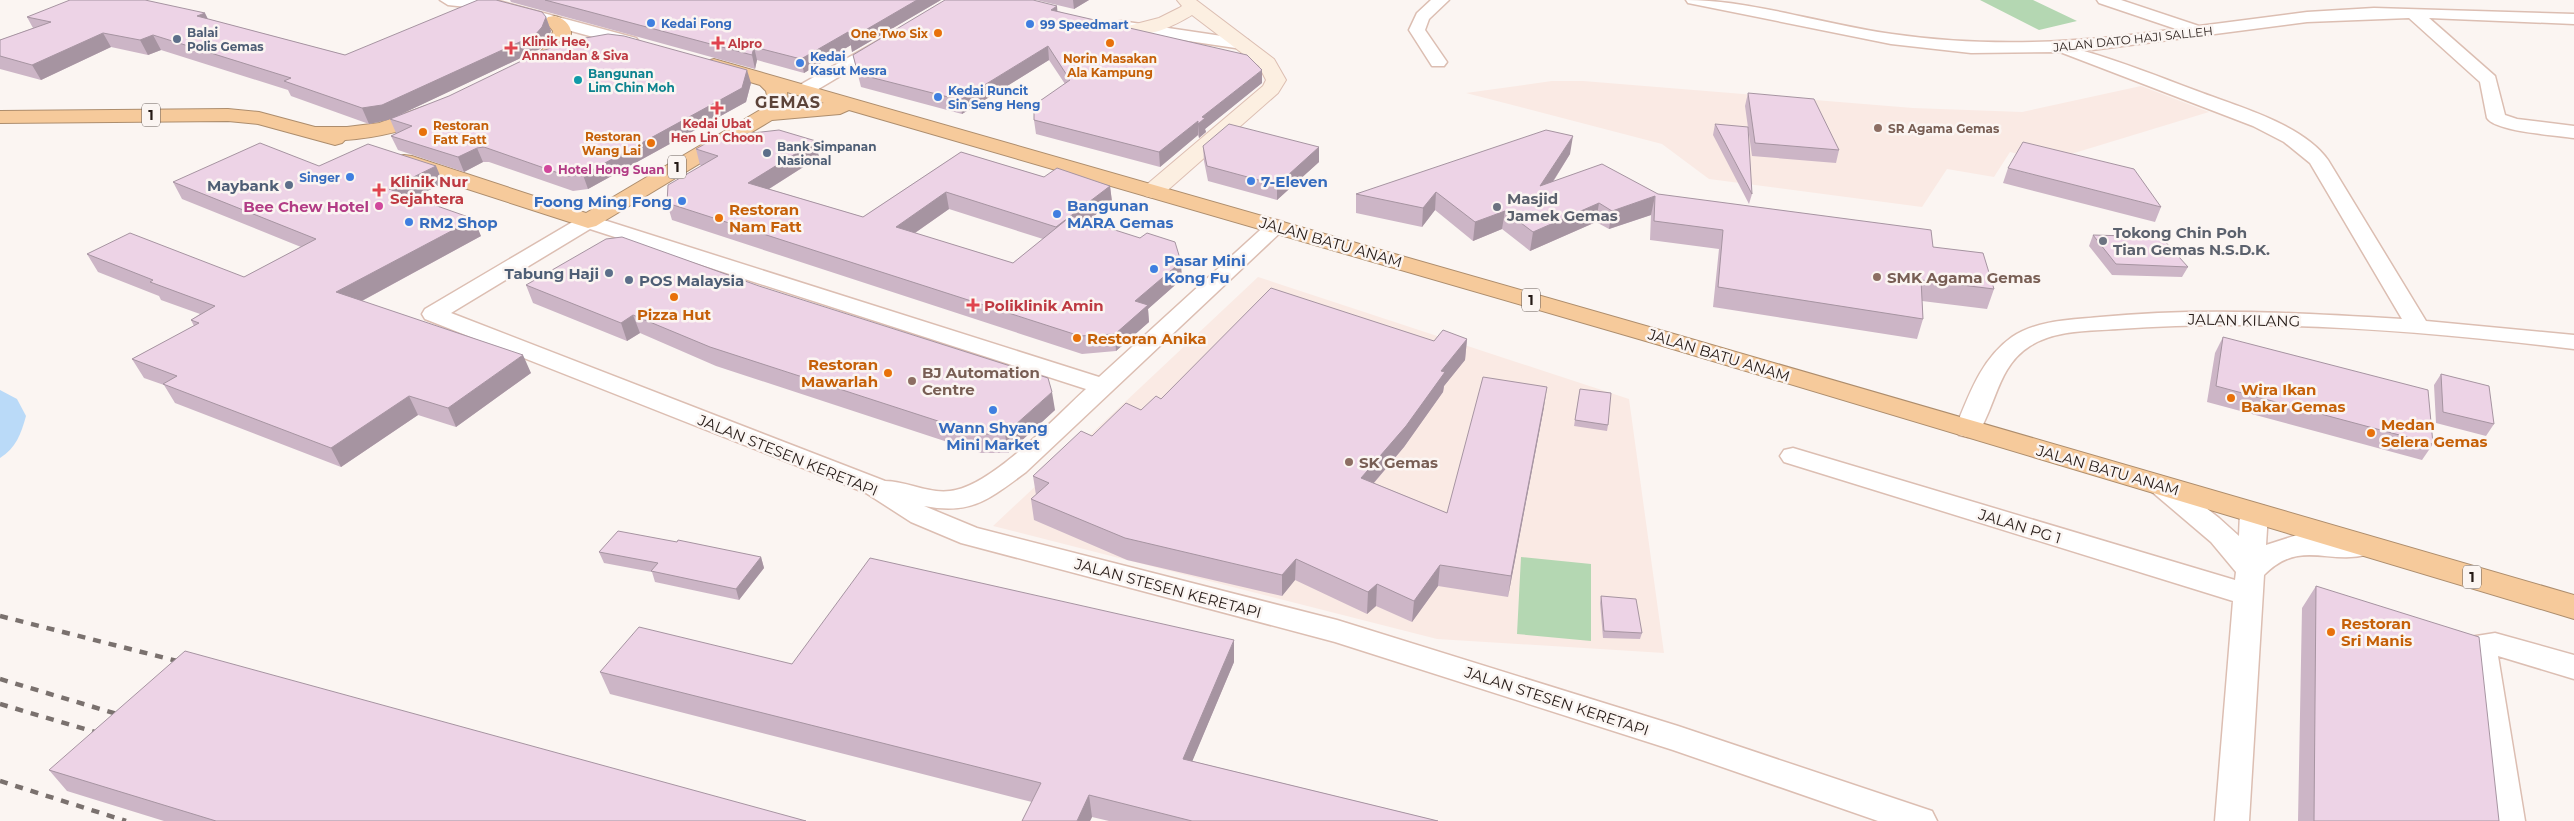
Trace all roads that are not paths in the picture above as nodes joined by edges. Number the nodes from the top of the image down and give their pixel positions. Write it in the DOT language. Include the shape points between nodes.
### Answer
graph roads {
  1 [pos="448,0"];
  2 [pos="1441,0"];
  3 [pos="1694,0"];
  4 [pos="2106,0"];
  5 [pos="1189,4"];
  6 [pos="2413,13"];
  7 [pos="2574,19"];
  8 [pos="554,21"];
  9 [pos="1108,23"];
  10 [pos="1135,30"];
  11 [pos="2201,32"];
  12 [pos="898,35"];
  13 [pos="630,42"];
  14 [pos="1242,44"];
  15 [pos="649,47"];
  16 [pos="2060,48"];
  17 [pos="697,60"];
  18 [pos="1438,62"];
  19 [pos="767,80"];
  20 [pos="804,90"];
  21 [pos="440,106"];
  22 [pos="864,107"];
  23 [pos="767,114"];
  24 [pos="0,117"];
  25 [pos="395,126"];
  26 [pos="2574,132"];
  27 [pos="317,133"];
  28 [pos="378,151"];
  29 [pos="1152,190"];
  30 [pos="588,221"];
  31 [pos="1276,226"];
  32 [pos="2417,325"];
  33 [pos="2574,342"];
  34 [pos="1102,386"];
  35 [pos="1968,429"];
  36 [pos="1793,456"];
  37 [pos="2160,485"];
  38 [pos="875,487"];
  39 [pos="2254,513"];
  40 [pos="2371,547"];
  41 [pos="2249,584"];
  42 [pos="2574,607"];
  43 [pos="2574,667"];
  44 [pos="1920,821"];
  45 [pos="2232,821"];
  46 [pos="2508,821"];
  1 -- 8 [label="street" via="495,5"];
  2 -- 18 [label="street" via="1425,12 1417,30"];
  3 -- 16 [label="street, JALAN DATO HAJI SALLEH" via="1826,28 1904,40 2008,49"];
  4 -- 11 [label="street"];
  5 -- 10 [label="street" via="1181,16"];
  5 -- 14 [label="street"];
  6 -- 7 [label="street, JALAN DATO HAJI SALLEH"];
  6 -- 11 [label="street, JALAN DATO HAJI SALLEH" via="2304,17"];
  6 -- 26 [label="street" via="2489,80 2496,118 2515,124"];
  8 -- 13 [label="street"];
  8 -- 13 [label="highway" via="562,30 561,39 558,46 539,60 583,43"];
  9 -- 10 [label="street"];
  10 -- 14 [label="street"];
  11 -- 16 [label="street, JALAN DATO HAJI SALLEH"];
  12 -- 20 [label="street"];
  13 -- 15 [label="highway"];
  14 -- 29 [label="street" via="1271,68 1276,80 1271,89"];
  16 -- 32 [label="street" via="2265,124 2304,146 2318,160"];
  17 -- 19 [label="highway, 1"];
  19 -- 20 [label="highway, 1"];
  19 -- 23 [label="highway" via="776,90 778,101"];
  20 -- 22 [label="highway, 1"];
  21 -- 25 [label="highway, 1"];
  22 -- 23 [label="highway, 1"];
  22 -- 29 [label="highway, JALAN BATU ANAM / 1"];
  23 -- 30 [label="highway, 1"];
  24 -- 27 [label="highway, 1" via="228,115 259,118"];
  25 -- 27 [label="highway, 1" via="372,132"];
  25 -- 28 [label="highway" via="385,134"];
  27 -- 28 [label="highway, 1"];
  28 -- 30 [label="highway, 1"];
  29 -- 31 [label="highway, JALAN BATU ANAM / 1"];
  30 -- 34 [label="street"];
  30 -- 38 [label="street, JALAN STESEN KERETAPI" via="433,314"];
  31 -- 34 [label="street"];
  31 -- 35 [label="highway, JALAN BATU ANAM / 1"];
  32 -- 33 [label="street, JALAN KILANG"];
  32 -- 35 [label="street, JALAN KILANG" via="2231,318 2134,321 2041,333 2024,339 2000,359 1988,377"];
  34 -- 38 [label="street" via="1017,466 978,494 948,501"];
  35 -- 37 [label="highway, JALAN BATU ANAM / 1"];
  36 -- 41 [label="street, JALAN PG 1"];
  37 -- 39 [label="highway, JALAN BATU ANAM / 1"];
  37 -- 41 [label="street" via="2218,532 2241,556"];
  38 -- 44 [label="street, JALAN STESEN KERETAPI" via="901,506 971,536 1337,631 1678,739"];
  39 -- 40 [label="highway, JALAN BATU ANAM / 1"];
  39 -- 41 [label="street"];
  40 -- 41 [label="street" via="2298,545 2267,555"];
  40 -- 42 [label="highway, JALAN BATU ANAM / 1"];
  41 -- 45 [label="street"];
  43 -- 46 [label="street" via="2495,644 2480,645"];
}
